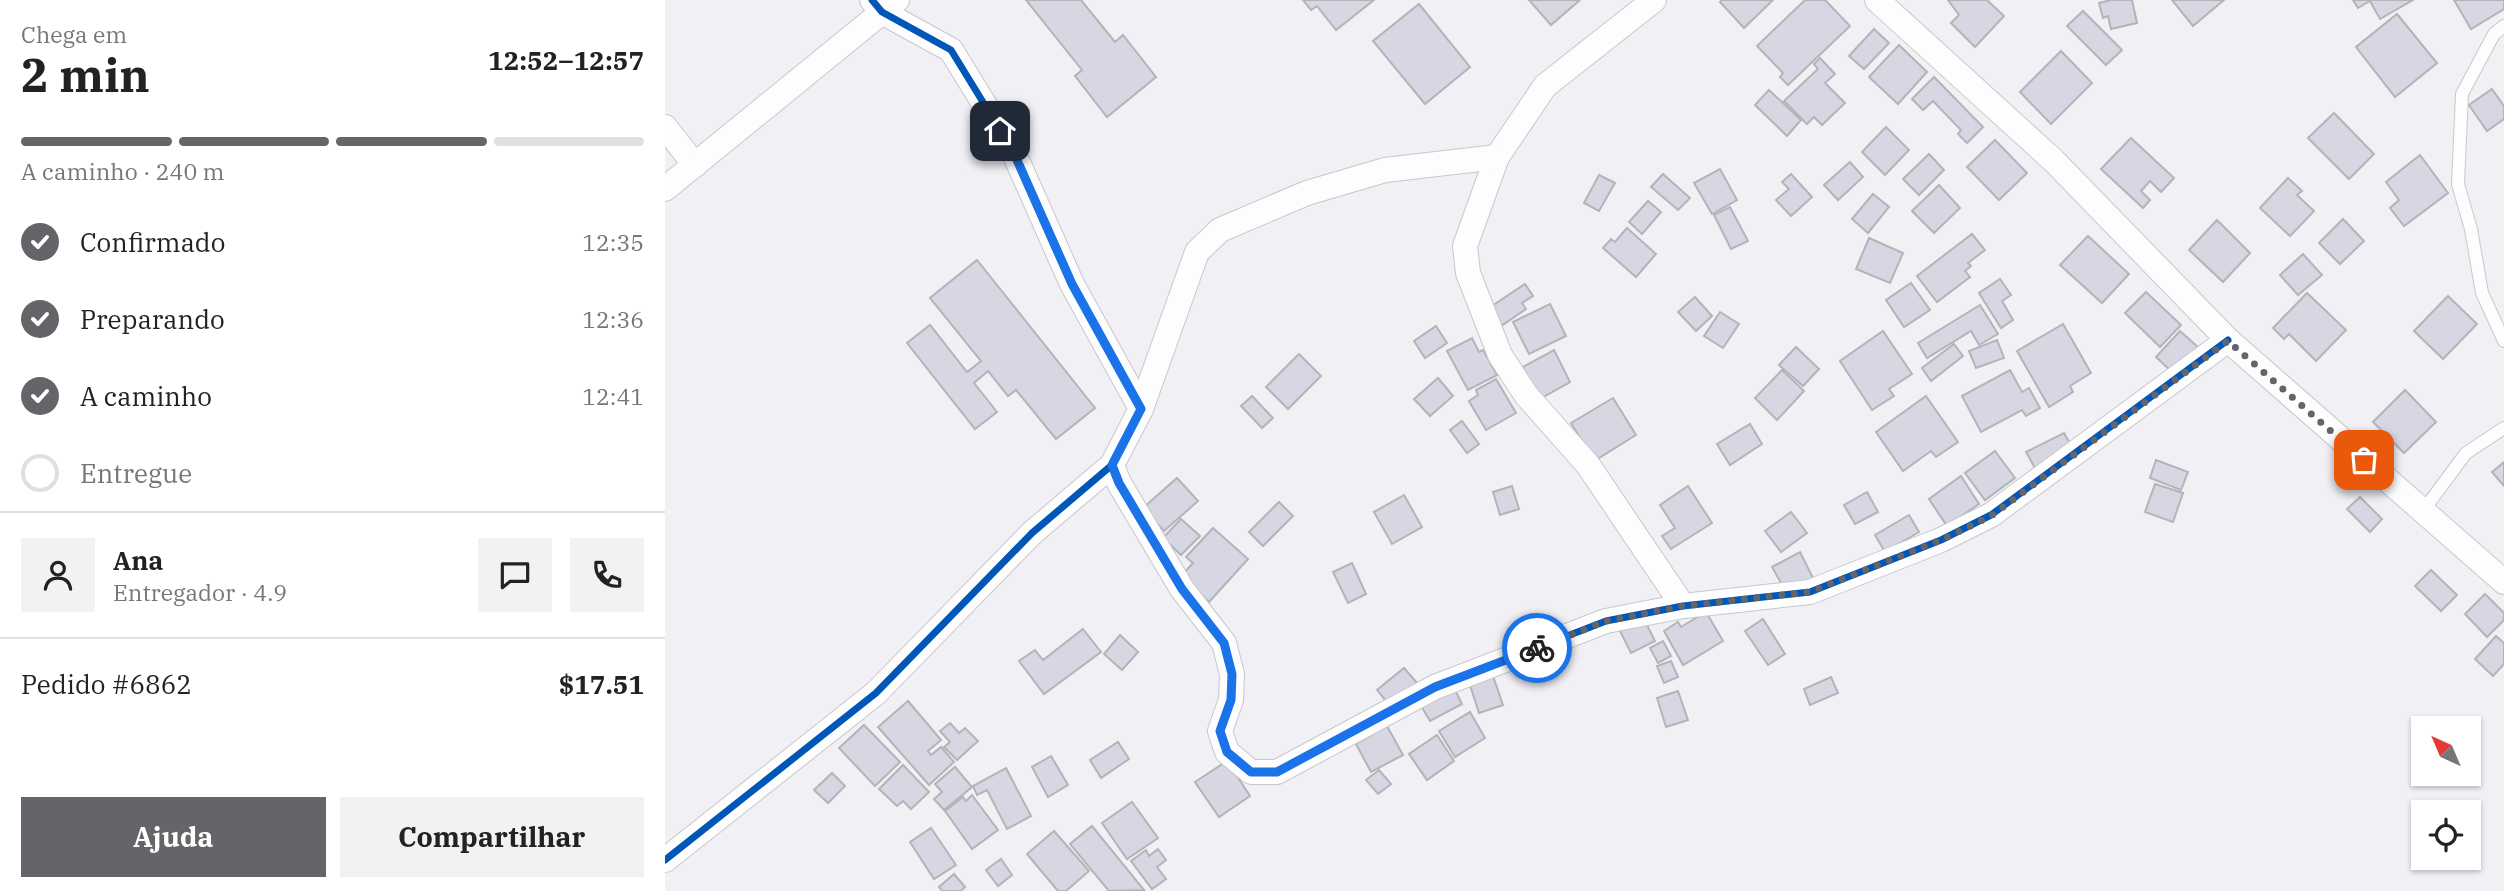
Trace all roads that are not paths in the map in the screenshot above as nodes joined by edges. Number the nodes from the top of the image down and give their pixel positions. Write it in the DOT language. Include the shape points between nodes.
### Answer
graph roads {
  1 [pos="1654,0"];
  2 [pos="1877,0"];
  3 [pos="883,4"];
  4 [pos="2504,26"];
  5 [pos="665,127"];
  6 [pos="1497,157"];
  7 [pos="695,165"];
  8 [pos="665,189"];
  9 [pos="2228,341"];
  10 [pos="2504,341"];
  11 [pos="1141,409"];
  12 [pos="2504,428"];
  13 [pos="1112,465"];
  14 [pos="2423,511"];
  15 [pos="2504,582"];
  16 [pos="1683,606"];
  17 [pos="665,860"];
  1 -- 6 [label="street" via="1545,86"];
  2 -- 9 [label="street" via="2053,160"];
  3 -- 7 [label="street"];
  3 -- 11 [label="street" via="951,50 1013,151 1072,284"];
  4 -- 10 [label="lane" via="2494,34 2462,94 2458,184 2482,293"];
  5 -- 7 [label="street"];
  6 -- 11 [label="street" via="1385,170 1307,192 1220,230 1197,252"];
  6 -- 16 [label="street" via="1465,246 1481,313 1526,396 1588,465"];
  7 -- 8 [label="street"];
  9 -- 14 [label="street"];
  9 -- 16 [label="street" via="1991,516 1810,592"];
  11 -- 13 [label="street"];
  12 -- 14 [label="lane" via="2466,453"];
  13 -- 16 [label="street" via="1182,589 1224,643 1232,674 1231,700 1220,731 1227,752 1251,772 1277,772 1435,687 1606,621"];
  13 -- 17 [label="street" via="1032,533 876,693"];
  14 -- 15 [label="street"];
}
